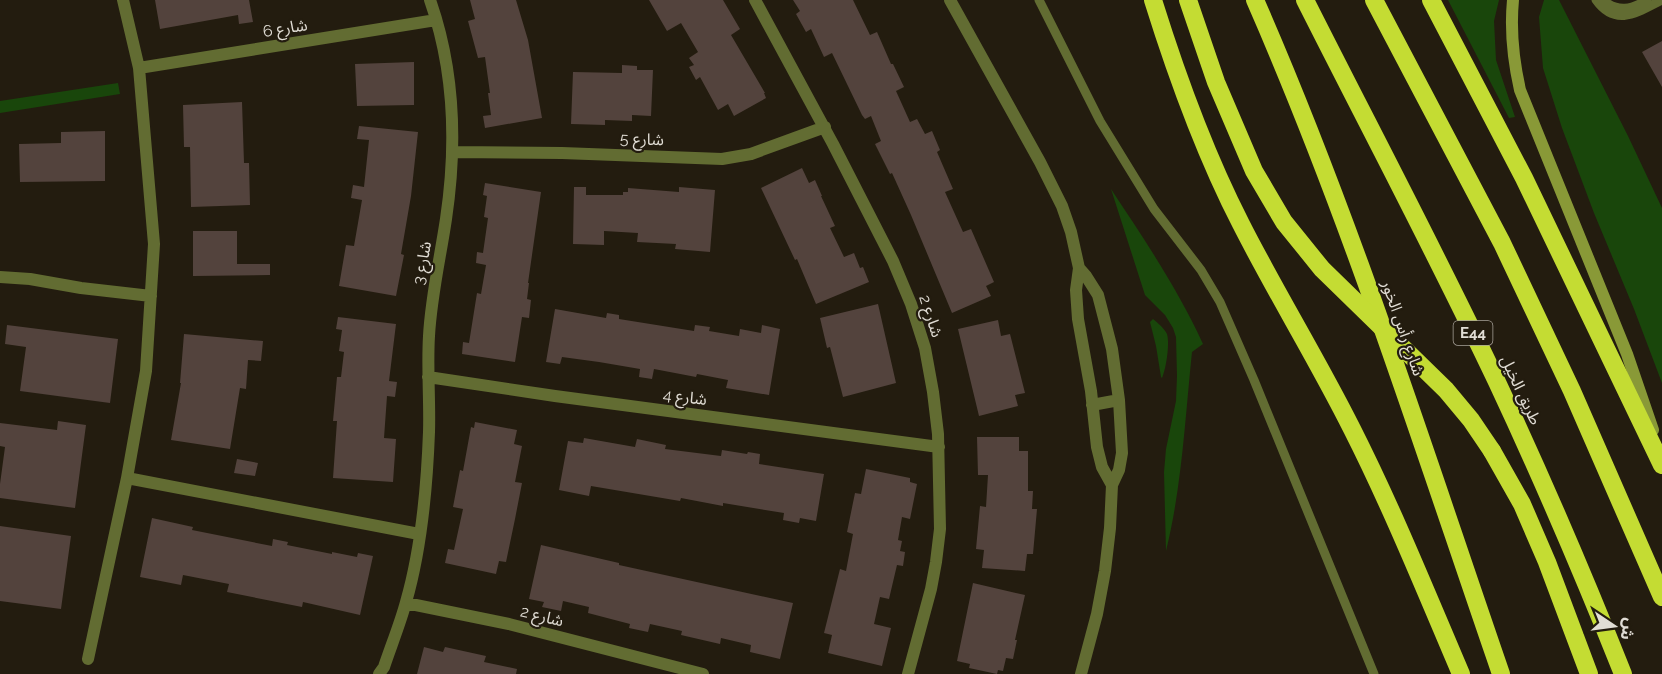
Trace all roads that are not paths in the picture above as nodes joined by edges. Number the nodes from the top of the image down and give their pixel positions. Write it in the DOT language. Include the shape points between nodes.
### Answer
graph roads {
  1 [pos="123,0"];
  2 [pos="430,0"];
  3 [pos="755,0"];
  4 [pos="950,0"];
  5 [pos="1039,0"];
  6 [pos="1153,0"];
  7 [pos="1188,0"];
  8 [pos="1255,0"];
  9 [pos="1305,0"];
  10 [pos="1374,0"];
  11 [pos="1431,0"];
  12 [pos="1513,0"];
  13 [pos="1596,0"];
  14 [pos="1603,0"];
  15 [pos="1647,0"];
  16 [pos="1662,0"];
  17 [pos="436,20"];
  18 [pos="139,69"];
  19 [pos="825,127"];
  20 [pos="453,152"];
  21 [pos="1079,268"];
  22 [pos="0,277"];
  23 [pos="151,296"];
  24 [pos="428,377"];
  25 [pos="1119,400"];
  26 [pos="1092,405"];
  27 [pos="939,447"];
  28 [pos="1662,464"];
  29 [pos="127,478"];
  30 [pos="1112,485"];
  31 [pos="419,534"];
  32 [pos="1662,597"];
  33 [pos="406,603"];
  34 [pos="88,659"];
  35 [pos="382,672"];
  36 [pos="704,674"];
  37 [pos="908,674"];
  38 [pos="1081,674"];
  39 [pos="1374,674"];
  40 [pos="1461,674"];
  41 [pos="1501,674"];
  42 [pos="1589,674"];
  43 [pos="1623,674"];
  1 -- 18 [label="street"];
  2 -- 17 [label="street, شارع 3"];
  3 -- 19 [label="street, شارع 2"];
  4 -- 21 [label="street" via="1062,206"];
  5 -- 39 [label="lane" via="1100,121 1154,209 1201,270 1220,302"];
  6 -- 40 [label="highway" via="1173,64 1221,184 1359,442"];
  7 -- 42 [label="highway, bridge" via="1216,82 1254,171 1284,222 1322,269 1446,390 1492,451 1522,504"];
  8 -- 41 [label="highway, شارع رأس الخور" via="1360,262"];
  9 -- 43 [label="highway, طريق الخيل / E44" via="1491,371"];
  10 -- 32 [label="highway" via="1502,243"];
  11 -- 28 [label="highway" via="1524,178"];
  12 -- 28 [label="street" via="1512,45 1520,90 1628,354"];
  13 -- 16 [label="lane" via="1608,12 1626,16"];
  14 -- 15 [label="lane" via="1625,9"];
  17 -- 18 [label="street, شارع 6"];
  17 -- 20 [label="street, شارع 3" via="447,63"];
  18 -- 23 [label="street" via="154,244"];
  19 -- 20 [label="street, شارع 5" via="751,154 722,159"];
  19 -- 27 [label="street, شارع 2" via="911,304 925,348"];
  20 -- 24 [label="street, شارع 3" via="432,295"];
  21 -- 25 [label="street" via="1102,305"];
  21 -- 26 [label="street" via="1076,304"];
  22 -- 23 [label="street"];
  23 -- 29 [label="street" via="146,370"];
  24 -- 27 [label="street, شارع 4"];
  24 -- 31 [label="street, شارع 3" via="426,483"];
  25 -- 26 [label="street"];
  25 -- 30 [label="street" via="1122,453"];
  26 -- 30 [label="street" via="1099,457"];
  27 -- 37 [label="street, شارع 2" via="940,530 936,562"];
  29 -- 31 [label="street"];
  29 -- 34 [label="street"];
  30 -- 38 [label="street" via="1098,614"];
  31 -- 33 [label="street, شارع 3"];
  33 -- 35 [label="street, شارع 3"];
  33 -- 36 [label="street, شارع 2" via="509,624"];
}
